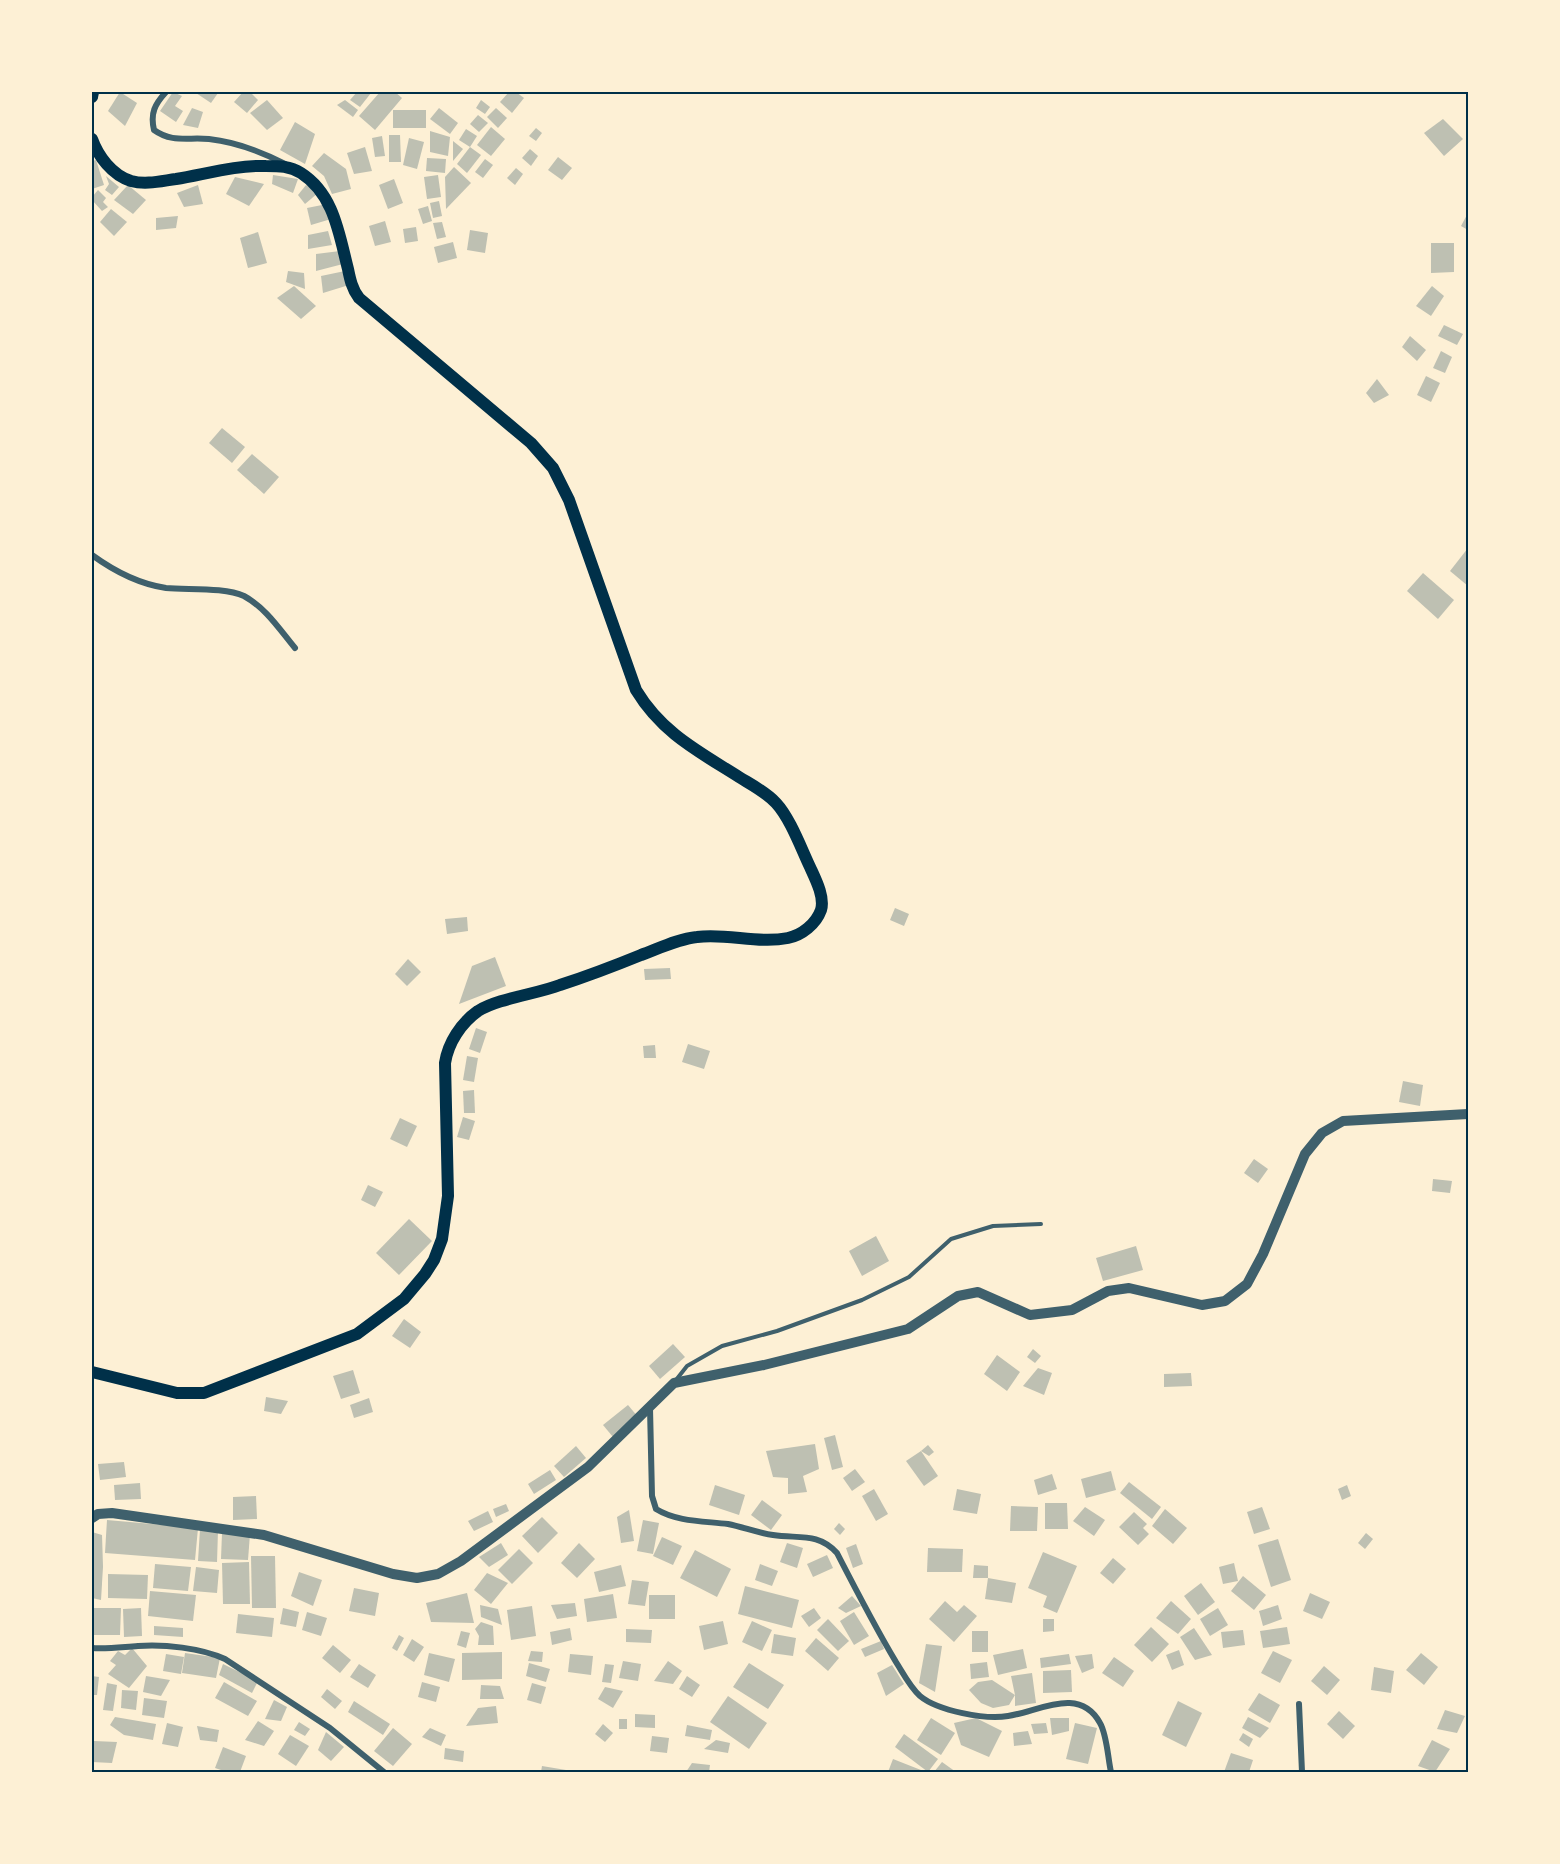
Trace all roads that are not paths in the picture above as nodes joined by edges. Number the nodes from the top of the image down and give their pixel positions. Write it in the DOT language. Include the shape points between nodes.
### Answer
graph roads {
  1 [pos="93,92"];
  2 [pos="166,92"];
  3 [pos="92,97"];
  4 [pos="92,139"];
  5 [pos="294,169"];
  6 [pos="1468,498"];
  7 [pos="1468,515"];
  8 [pos="92,555"];
  9 [pos="295,648"];
  10 [pos="1468,1114"];
  11 [pos="1041,1224"];
  12 [pos="92,1372"];
  13 [pos="674,1383"];
  14 [pos="649,1405"];
  15 [pos="92,1518"];
  16 [pos="92,1648"];
  17 [pos="1299,1704"];
  18 [pos="384,1773"];
  19 [pos="1111,1773"];
  20 [pos="1302,1773"];
  1 -- 3 [label="main road"];
  2 -- 5 [label="street" via="154,105 151,120 154,130 162,136 234,144 267,154"];
  4 -- 5 [label="main road" via="109,167 138,182 261,166"];
  5 -- 12 [label="main road" via="313,183 329,204 352,286 359,298 531,443 553,468 569,500 636,690 646,706 677,738 777,803 823,900 816,920 800,934 767,939 717,935 677,941 479,1011 463,1026 447,1052 445,1064 448,1196 442,1239 434,1260 404,1299 357,1334 204,1393 177,1393"];
  6 -- 7 [label="lane"];
  8 -- 9 [label="street" via="129,578 165,588 214,590 242,596 265,612"];
  10 -- 13 [label="street" via="1343,1121 1322,1133 1305,1154 1247,1284 1225,1301 1202,1305 1129,1288 1108,1292 1071,1310 1030,1315 978,1292 958,1296 908,1329"];
  11 -- 13 [label="lane" via="993,1226 951,1239 909,1277 862,1300 722,1346 687,1366"];
  13 -- 14 [label="street"];
  14 -- 15 [label="street" via="588,1467 438,1574 417,1578 393,1574 264,1535 234,1530 112,1513"];
  14 -- 19 [label="street" via="651,1496 656,1509 673,1517 820,1539 829,1544 887,1647 921,1696 942,1707 986,1718 1063,1702 1079,1704 1100,1723"];
  16 -- 18 [label="street" via="138,1646 211,1652 330,1728"];
  17 -- 20 [label="street"];
}
